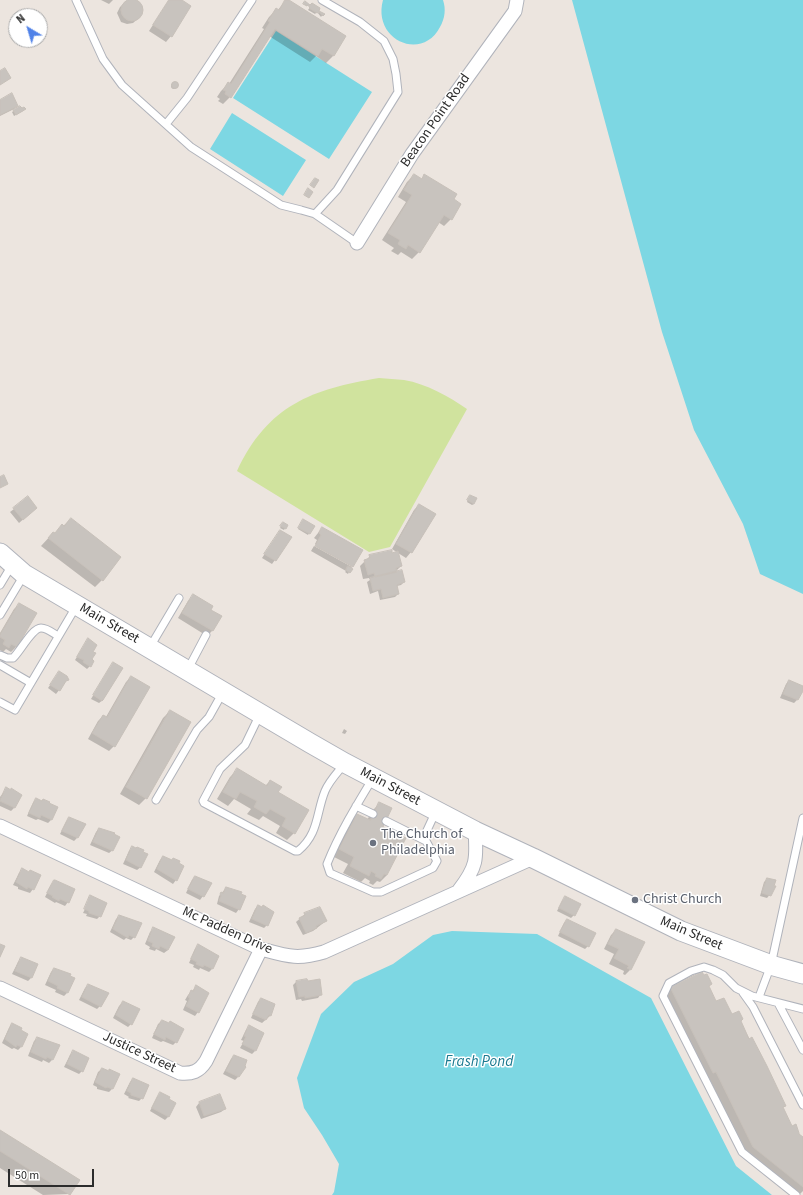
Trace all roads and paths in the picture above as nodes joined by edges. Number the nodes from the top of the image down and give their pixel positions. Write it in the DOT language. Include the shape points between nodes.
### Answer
graph roads {
  1 [pos="76,0"];
  2 [pos="252,0"];
  3 [pos="322,0"];
  4 [pos="517,0"];
  5 [pos="166,124"];
  6 [pos="315,214"];
  7 [pos="357,243"];
  8 [pos="12,564"];
  9 [pos="0,585"];
  10 [pos="179,598"];
  11 [pos="77,605"];
  12 [pos="0,615"];
  13 [pos="206,635"];
  14 [pos="58,636"];
  15 [pos="150,647"];
  16 [pos="0,655"];
  17 [pos="0,665"];
  18 [pos="187,671"];
  19 [pos="31,683"];
  20 [pos="223,692"];
  21 [pos="0,702"];
  22 [pos="260,714"];
  23 [pos="345,763"];
  24 [pos="374,778"];
  25 [pos="156,800"];
  26 [pos="356,806"];
  27 [pos="436,811"];
  28 [pos="373,814"];
  29 [pos="803,818"];
  30 [pos="386,821"];
  31 [pos="0,826"];
  32 [pos="475,832"];
  33 [pos="423,840"];
  34 [pos="533,858"];
  35 [pos="458,891"];
  36 [pos="261,949"];
  37 [pos="770,965"];
  38 [pos="803,974"];
  39 [pos="0,988"];
  40 [pos="740,990"];
  41 [pos="759,998"];
  42 [pos="778,1003"];
  43 [pos="803,1009"];
  44 [pos="803,1050"];
  45 [pos="803,1105"];
  46 [pos="796,1195"];
  1 -- 5 [label="lane" via="103,59 122,85"];
  2 -- 5 [label="lane" via="187,98"];
  3 -- 6 [label="lane" via="360,22 384,41 393,59 398,92 337,190"];
  4 -- 7 [label="street, Beacon Point Road" via="515,11 412,154"];
  5 -- 6 [label="lane" via="191,147 281,205"];
  6 -- 7 [label="lane"];
  8 -- 9 [label="lane"];
  8 -- 11 [label="main road, Main Street"];
  8 -- 12 [label="lane"];
  10 -- 15 [label="lane"];
  11 -- 14 [label="lane"];
  11 -- 15 [label="main road, Main Street"];
  13 -- 18 [label="lane"];
  14 -- 16 [label="lane" via="38,628 32,632 13,658"];
  14 -- 19 [label="lane"];
  15 -- 18 [label="main road, Main Street"];
  17 -- 19 [label="lane"];
  18 -- 20 [label="main road, Main Street"];
  19 -- 21 [label="lane" via="15,710"];
  20 -- 22 [label="main road, Main Street"];
  20 -- 25 [label="lane" via="209,717 197,730"];
  22 -- 23 [label="main road, Main Street"];
  22 -- 23 [label="lane" via="245,745 220,769 204,803 296,851 315,828 325,791"];
  23 -- 24 [label="main road, Main Street"];
  24 -- 26 [label="lane"];
  24 -- 27 [label="main road, Main Street"];
  26 -- 28 [label="lane"];
  26 -- 33 [label="lane" via="327,864 330,873 373,892 381,892 433,868 437,860"];
  27 -- 32 [label="main road, Main Street"];
  27 -- 33 [label="lane"];
  29 -- 37 [label="lane"];
  30 -- 33 [label="lane"];
  31 -- 36 [label="street, Mc Padden Drive"];
  32 -- 34 [label="main road, Main Street"];
  32 -- 35 [label="street, Mc Padden Drive" via="473,871"];
  34 -- 35 [label="street, Mc Padden Drive"];
  34 -- 37 [label="main road, Main Street" via="681,931"];
  35 -- 36 [label="street, Mc Padden Drive" via="324,952 309,956 290,956"];
  36 -- 39 [label="street, Justice Street" via="206,1061 198,1071 192,1073 180,1073"];
  37 -- 38 [label="main road, Main Street"];
  37 -- 41 [label="lane"];
  40 -- 41 [label="lane"];
  40 -- 45 [label="lane" via="753,1007"];
  40 -- 46 [label="lane" via="723,975 704,967 670,983 663,996 742,1152"];
  41 -- 42 [label="lane"];
  42 -- 43 [label="lane"];
  42 -- 44 [label="lane"];
}
